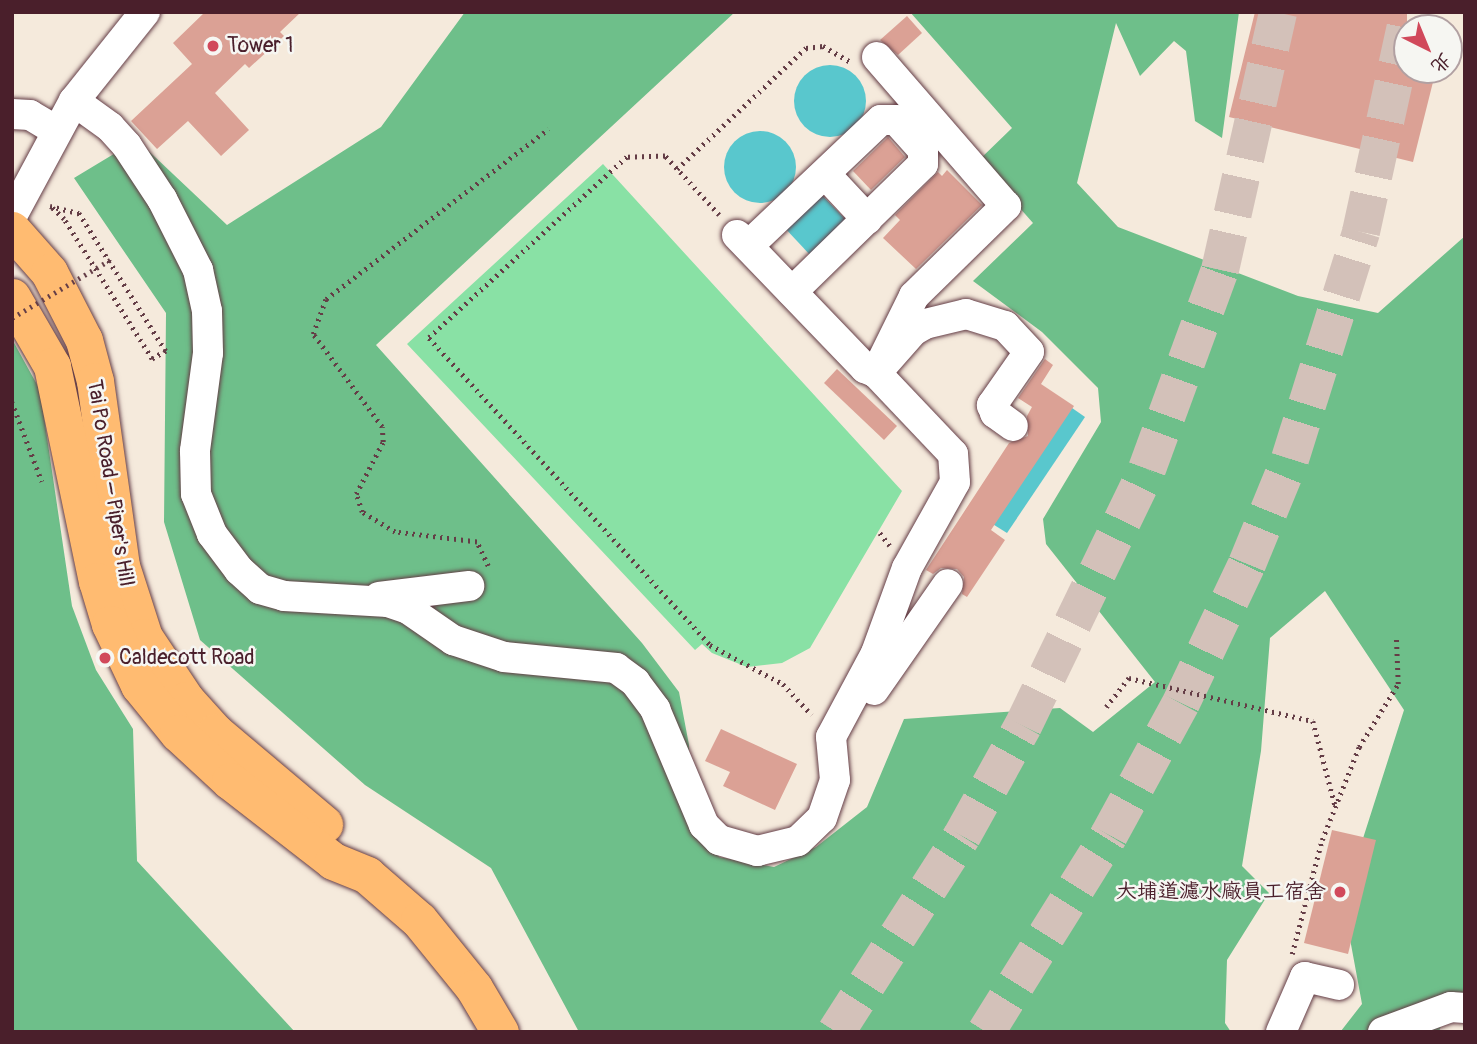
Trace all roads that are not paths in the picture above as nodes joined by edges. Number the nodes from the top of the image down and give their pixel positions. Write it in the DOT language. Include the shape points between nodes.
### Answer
graph roads {
  1 [pos="145,12"];
  2 [pos="869,65"];
  3 [pos="74,101"];
  4 [pos="12,114"];
  5 [pos="57,131"];
  6 [pos="825,174"];
  7 [pos="12,216"];
  8 [pos="867,219"];
  9 [pos="12,230"];
  10 [pos="792,292"];
  11 [pos="12,297"];
  12 [pos="876,373"];
  13 [pos="1013,426"];
  14 [pos="948,584"];
  15 [pos="469,586"];
  16 [pos="365,599"];
  17 [pos="835,780"];
  18 [pos="367,875"];
  19 [pos="1339,985"];
  20 [pos="1465,1008"];
  21 [pos="499,1032"];
  22 [pos="1281,1032"];
  23 [pos="1383,1032"];
  1 -- 3 [label="street"];
  2 -- 12 [label="street" via="1006,206 914,296"];
  3 -- 5 [label="street"];
  3 -- 16 [label="street" via="127,146 162,199 198,270 207,311 208,353 196,494 212,534 260,589 326,600"];
  4 -- 5 [label="street" via="30,115"];
  5 -- 7 [label="street"];
  6 -- 8 [label="street"];
  6 -- 8 [label="street" via="881,120 896,120 923,150 923,164"];
  6 -- 10 [label="street" via="743,241"];
  8 -- 10 [label="street"];
  9 -- 18 [label="main road, Tai Po Road – Piper's Hill" via="49,272 84,340 95,381 121,566 144,637 186,700 215,732 347,843"];
  10 -- 12 [label="street" via="865,368"];
  11 -- 18 [label="main road, Tai Po Road – Piper's Hill" via="52,366 97,581 110,624 139,685 178,733 249,797 333,861"];
  12 -- 13 [label="street" via="913,331 925,324 966,314 1005,326 1029,352 992,405 995,413"];
  12 -- 17 [label="street" via="946,445 957,468 950,494 900,583 876,653 831,737"];
  14 -- 17 [label="street" via="878,682"];
  15 -- 16 [label="street"];
  16 -- 17 [label="street" via="408,609 453,640 504,657 616,668 635,682 656,709 704,825 719,839 738,847 774,849 806,836 822,818"];
  18 -- 21 [label="main road, Tai Po Road – Piper's Hill" via="445,948"];
  19 -- 22 [label="street" via="1305,977"];
  20 -- 23 [label="street" via="1451,1007"];
}
